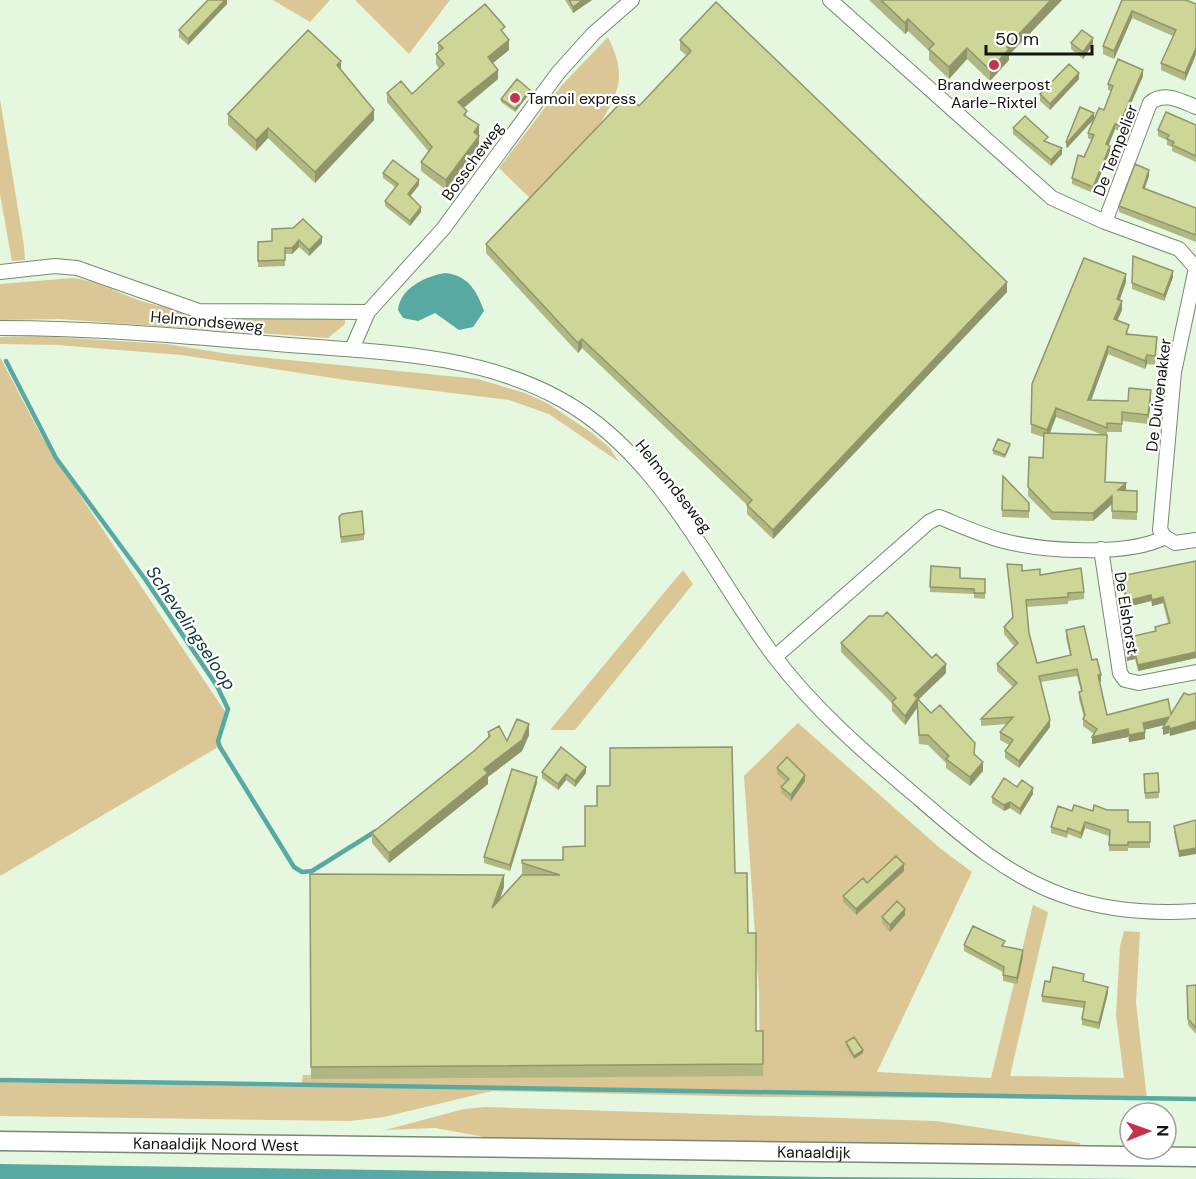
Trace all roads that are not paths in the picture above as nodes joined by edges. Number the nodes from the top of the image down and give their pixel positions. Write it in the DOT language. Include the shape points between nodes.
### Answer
graph roads {
  1 [pos="632,0"];
  2 [pos="830,0"];
  3 [pos="1196,107"];
  4 [pos="1105,222"];
  5 [pos="0,273"];
  6 [pos="368,312"];
  7 [pos="0,328"];
  8 [pos="352,349"];
  9 [pos="1165,537"];
  10 [pos="1196,540"];
  11 [pos="1101,549"];
  12 [pos="775,657"];
  13 [pos="1196,672"];
  14 [pos="1196,911"];
  15 [pos="0,1141"];
  16 [pos="432,1147"];
  17 [pos="1196,1157"];
  1 -- 6 [label="street, Bosscheweg" via="593,34 558,73 444,230"];
  2 -- 4 [label="street, De Duivenakker" via="1052,198"];
  3 -- 4 [label="street, De Tempelier" via="1167,97 1157,97 1150,103"];
  4 -- 9 [label="street, De Duivenakker" via="1179,249 1196,268 1174,372 1160,530"];
  5 -- 6 [label="street, Helmondseweg" via="55,266 77,268 200,310"];
  6 -- 8 [label="street, Bosscheweg"];
  7 -- 8 [label="street, Helmondseweg" via="136,332"];
  8 -- 12 [label="street, Helmondseweg" via="480,367 525,381 566,402 614,439 644,469"];
  9 -- 10 [label="street" via="1175,543"];
  9 -- 11 [label="street" via="1151,545"];
  11 -- 12 [label="street" via="1042,547 1001,540 939,517"];
  11 -- 13 [label="street, De Elshorst" via="1120,673 1125,680 1139,683"];
  12 -- 14 [label="street, Helmondseweg" via="865,753 1000,865 1060,895 1098,906 1157,913"];
  15 -- 16 [label="main road, Kanaaldijk Noord West"];
  16 -- 17 [label="main road, Kanaaldijk"];
}
